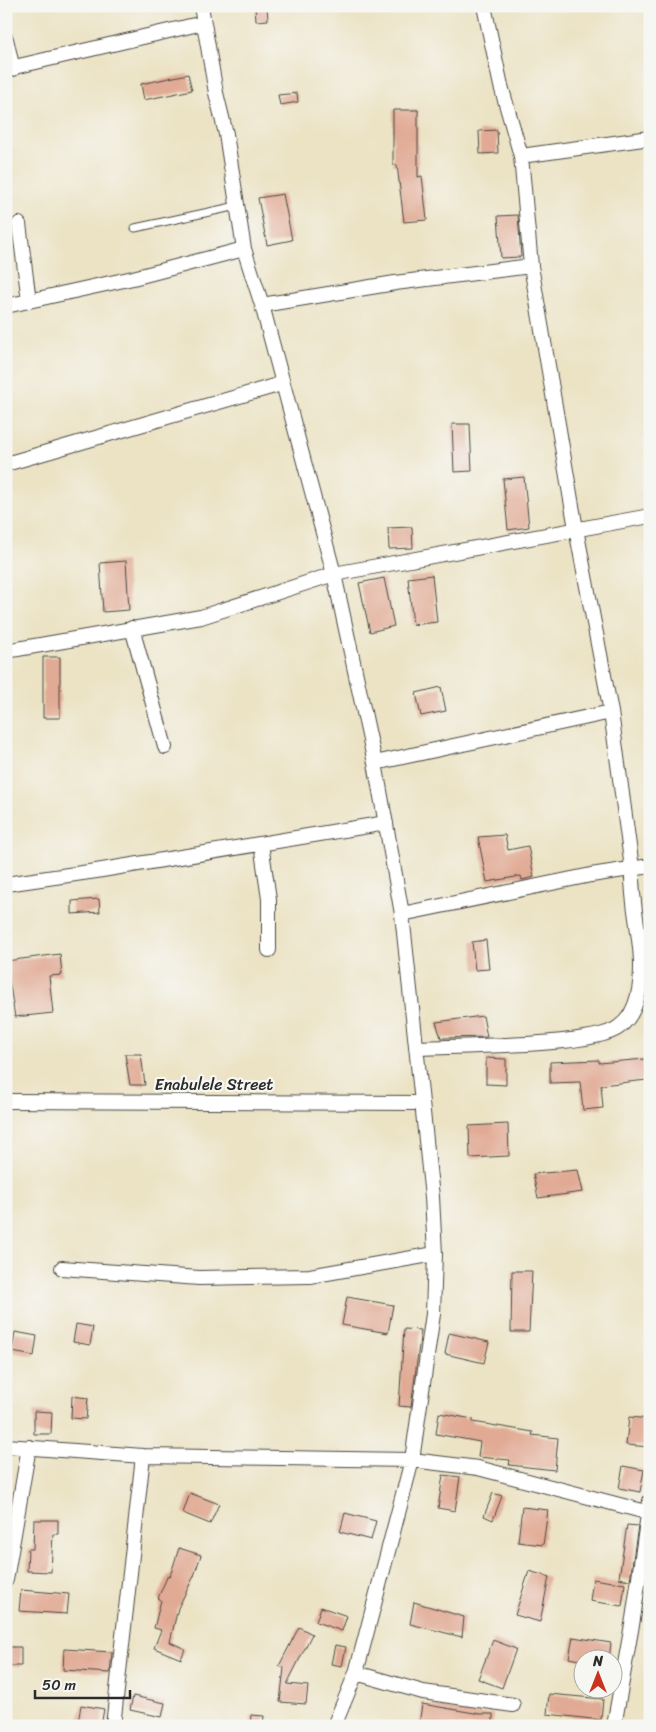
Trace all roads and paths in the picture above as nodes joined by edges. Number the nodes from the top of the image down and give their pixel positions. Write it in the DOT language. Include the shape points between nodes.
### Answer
graph roads {
  1 [pos="201,6"];
  2 [pos="484,6"];
  3 [pos="203,22"];
  4 [pos="6,39"];
  5 [pos="10,69"];
  6 [pos="650,138"];
  7 [pos="521,156"];
  8 [pos="237,206"];
  9 [pos="18,224"];
  10 [pos="135,228"];
  11 [pos="244,249"];
  12 [pos="531,266"];
  13 [pos="29,301"];
  14 [pos="262,305"];
  15 [pos="6,306"];
  16 [pos="281,384"];
  17 [pos="6,464"];
  18 [pos="650,516"];
  19 [pos="576,528"];
  20 [pos="334,574"];
  21 [pos="132,628"];
  22 [pos="6,651"];
  23 [pos="611,712"];
  24 [pos="165,747"];
  25 [pos="375,763"];
  26 [pos="386,823"];
  27 [pos="261,844"];
  28 [pos="650,866"];
  29 [pos="632,868"];
  30 [pos="6,884"];
  31 [pos="402,914"];
  32 [pos="269,950"];
  33 [pos="417,1048"];
  34 [pos="6,1101"];
  35 [pos="422,1103"];
  36 [pos="435,1254"];
  37 [pos="62,1268"];
  38 [pos="6,1446"];
  39 [pos="29,1447"];
  40 [pos="143,1456"];
  41 [pos="412,1460"];
  42 [pos="649,1509"];
  43 [pos="6,1580"];
  44 [pos="356,1673"];
  45 [pos="513,1705"];
  46 [pos="113,1726"];
  47 [pos="334,1726"];
  48 [pos="614,1726"];
  1 -- 3 [label="street"];
  2 -- 7 [label="street" via="501,86"];
  3 -- 5 [label="street"];
  3 -- 8 [label="street"];
  4 -- 5 [label="street"];
  6 -- 7 [label="street"];
  7 -- 12 [label="street"];
  8 -- 10 [label="lane"];
  8 -- 11 [label="street"];
  9 -- 13 [label="street"];
  11 -- 13 [label="street"];
  11 -- 14 [label="street"];
  12 -- 14 [label="street" via="395,283"];
  12 -- 19 [label="street"];
  13 -- 15 [label="street"];
  14 -- 16 [label="street"];
  16 -- 17 [label="street"];
  16 -- 20 [label="street"];
  18 -- 19 [label="street"];
  19 -- 20 [label="street"];
  19 -- 23 [label="street"];
  20 -- 21 [label="street" via="201,617"];
  20 -- 25 [label="street"];
  21 -- 22 [label="street"];
  21 -- 24 [label="street"];
  23 -- 25 [label="street"];
  23 -- 29 [label="street"];
  25 -- 26 [label="street"];
  26 -- 27 [label="street"];
  26 -- 31 [label="street"];
  27 -- 30 [label="street"];
  27 -- 32 [label="street" via="269,899"];
  28 -- 29 [label="street"];
  29 -- 31 [label="street"];
  29 -- 33 [label="street" via="631,890 641,948 638,994 632,1015 618,1029 570,1041"];
  31 -- 33 [label="street"];
  33 -- 35 [label="street"];
  34 -- 35 [label="street, Enabulele Street"];
  35 -- 36 [label="street"];
  36 -- 37 [label="street" via="310,1276 199,1278"];
  36 -- 41 [label="street" via="434,1314"];
  38 -- 39 [label="street"];
  39 -- 40 [label="street"];
  39 -- 43 [label="street"];
  40 -- 41 [label="street"];
  40 -- 46 [label="street"];
  41 -- 42 [label="street" via="478,1468"];
  41 -- 44 [label="street"];
  42 -- 48 [label="street"];
  44 -- 45 [label="street" via="423,1692"];
  44 -- 47 [label="street"];
}
